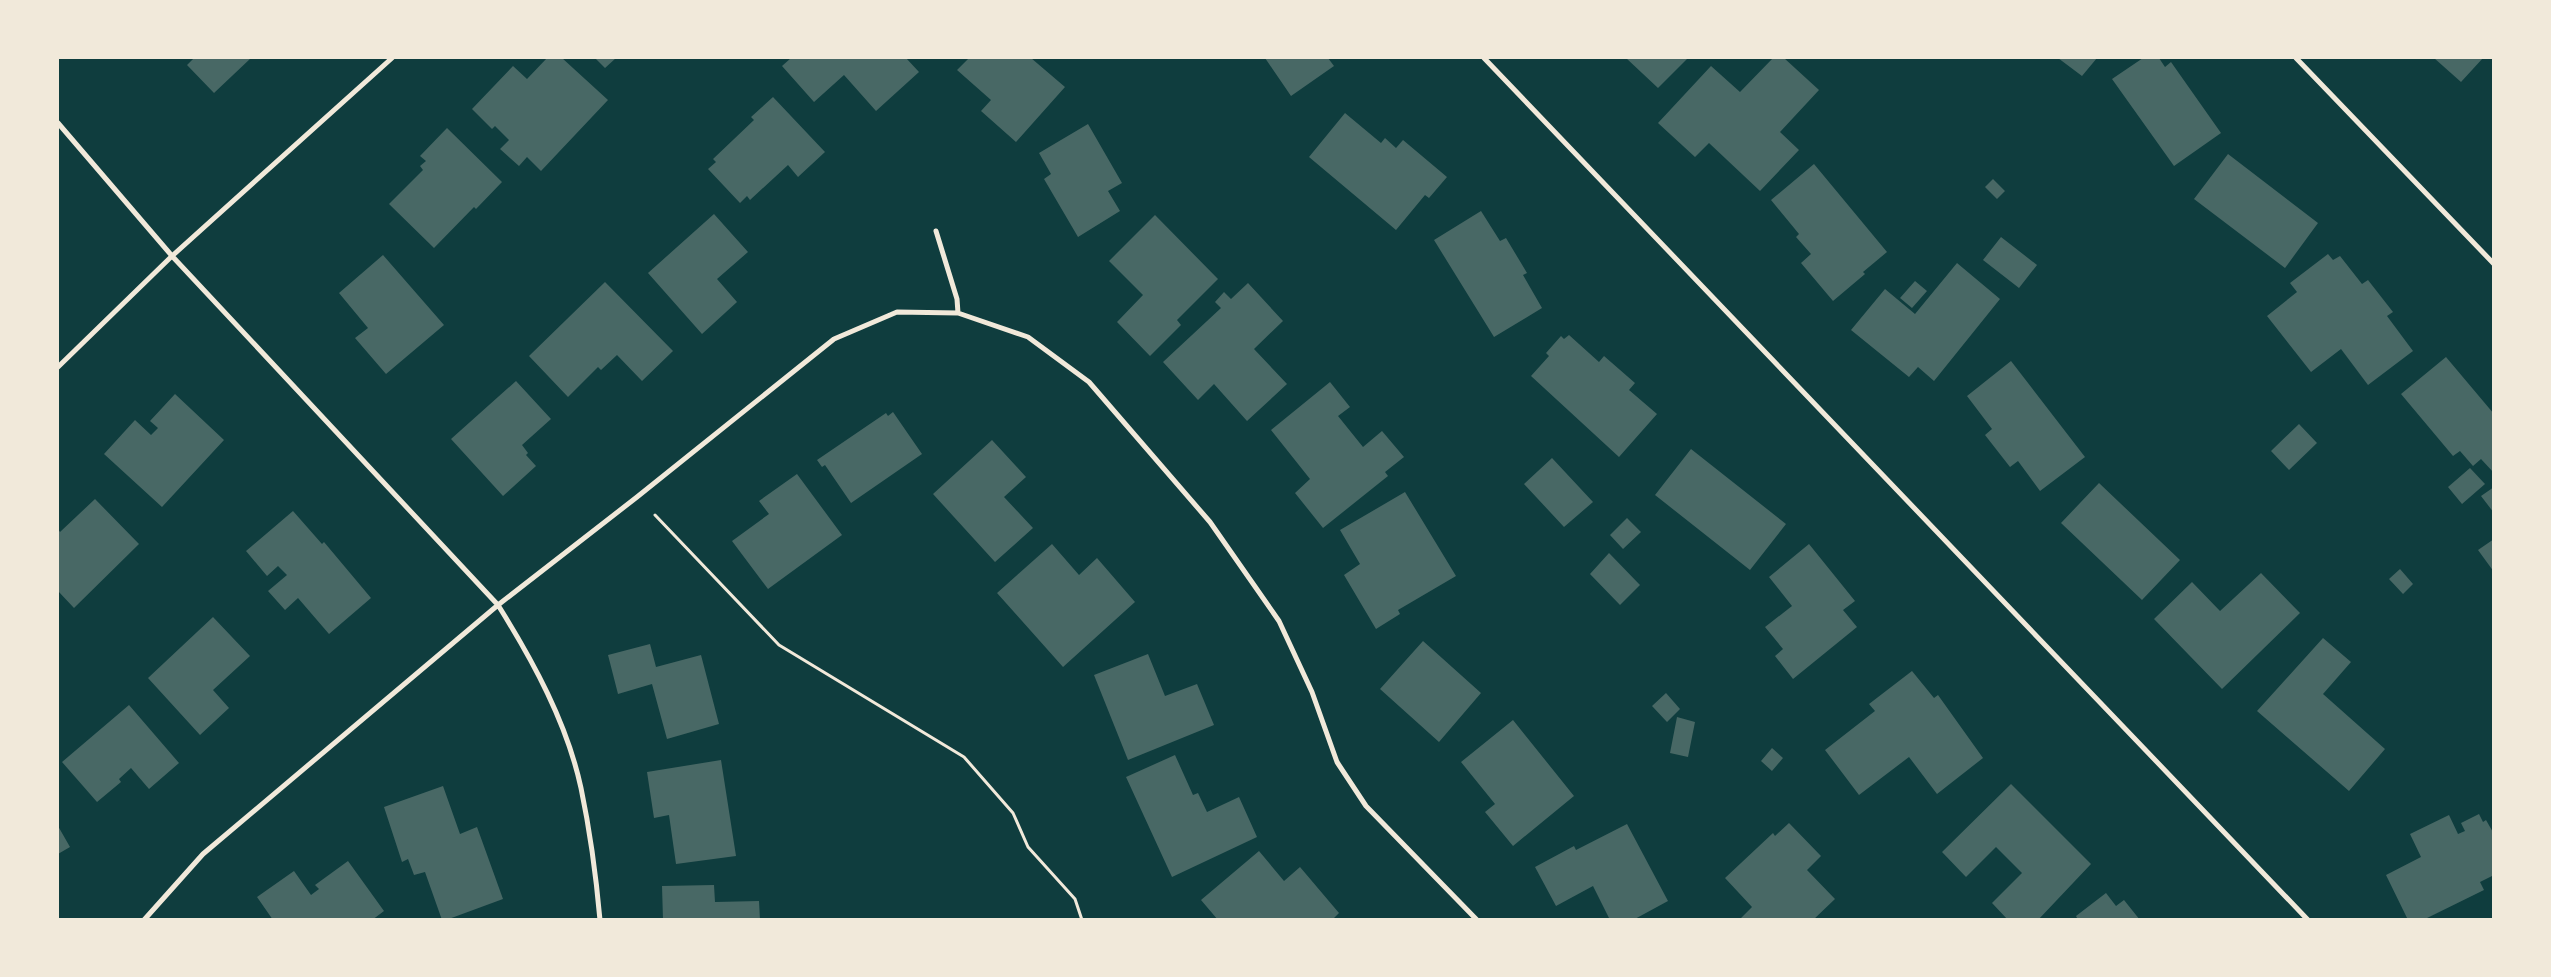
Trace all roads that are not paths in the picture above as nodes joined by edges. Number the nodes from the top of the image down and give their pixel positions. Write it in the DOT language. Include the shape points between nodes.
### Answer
graph roads {
  1 [pos="392,58"];
  2 [pos="1484,58"];
  3 [pos="2296,58"];
  4 [pos="58,123"];
  5 [pos="936,232"];
  6 [pos="172,256"];
  7 [pos="2494,264"];
  8 [pos="958,313"];
  9 [pos="58,367"];
  10 [pos="498,605"];
  11 [pos="144,920"];
  12 [pos="600,920"];
  13 [pos="1477,920"];
  14 [pos="2308,920"];
  1 -- 6 [label="street"];
  2 -- 14 [label="street"];
  3 -- 7 [label="street"];
  4 -- 6 [label="street"];
  5 -- 8 [label="street" via="957,299"];
  6 -- 9 [label="street"];
  6 -- 10 [label="street"];
  8 -- 10 [label="street" via="896,312 834,339"];
  8 -- 13 [label="street" via="1028,336 1089,382 1210,522 1279,621 1312,692 1337,762 1366,806"];
  10 -- 11 [label="street" via="204,854"];
  10 -- 12 [label="street" via="524,646 558,718 581,786"];
}
